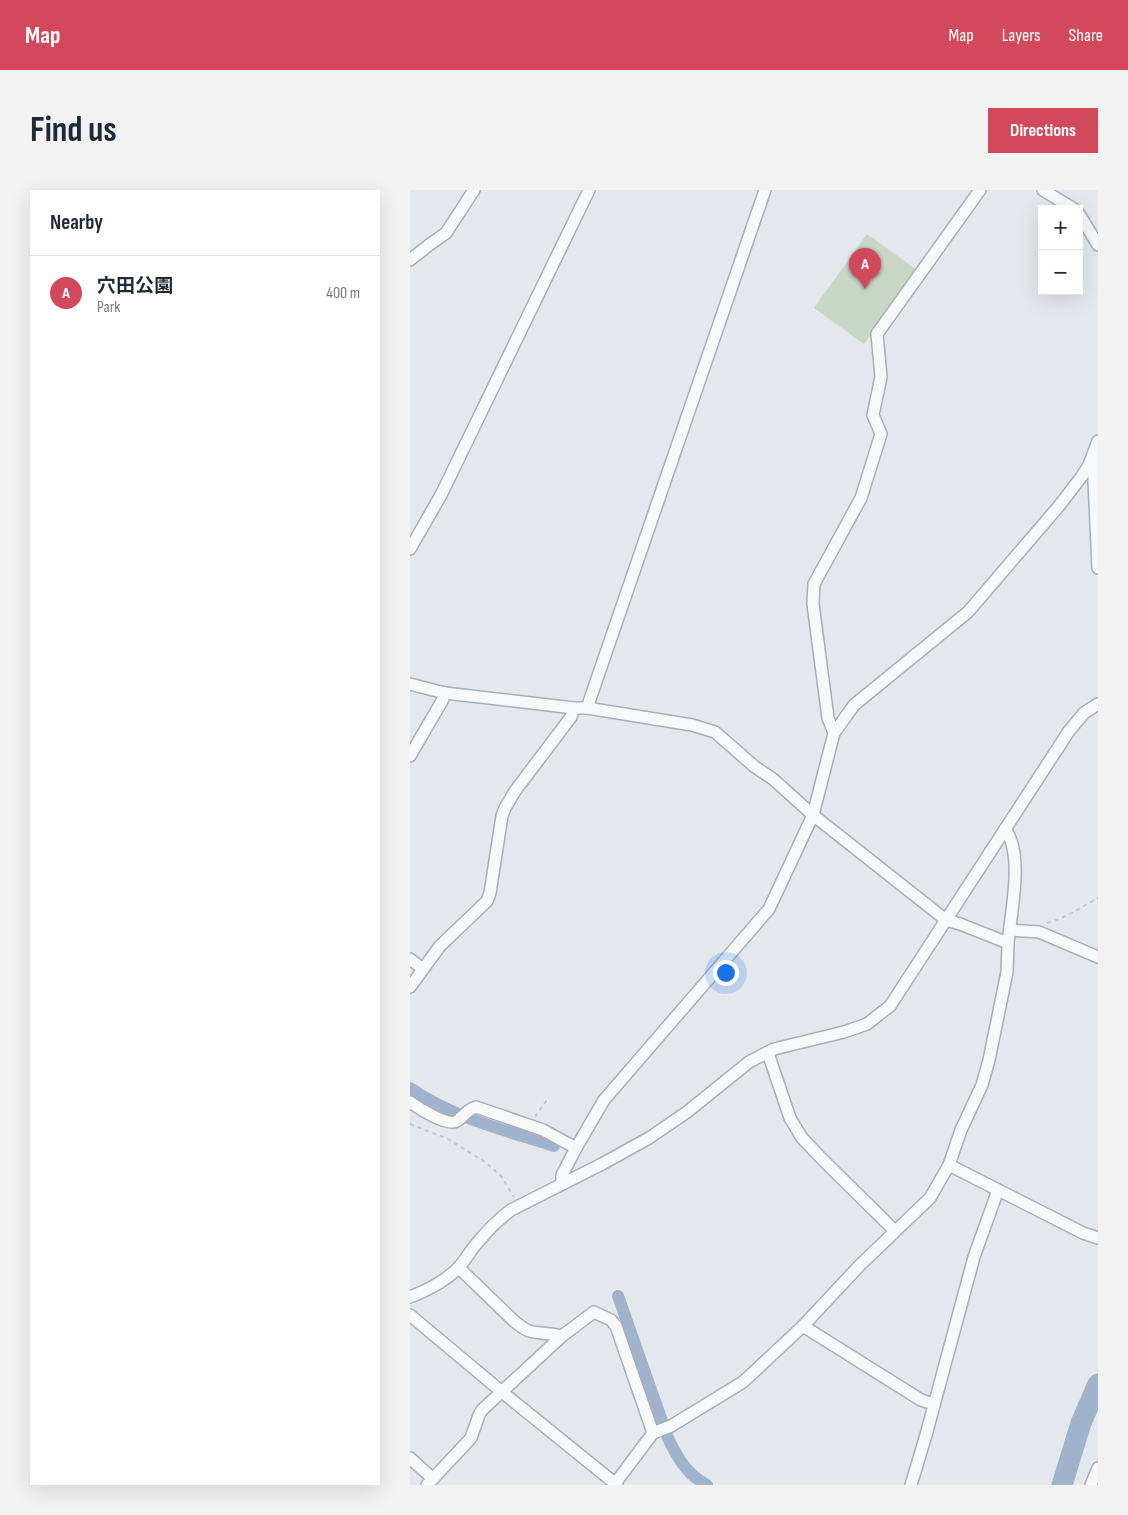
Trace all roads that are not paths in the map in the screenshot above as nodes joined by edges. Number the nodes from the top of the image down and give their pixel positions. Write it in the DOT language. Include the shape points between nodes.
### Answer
graph roads {
  1 [pos="474,190"];
  2 [pos="589,190"];
  3 [pos="764,190"];
  4 [pos="980,190"];
  5 [pos="1043,190"];
  6 [pos="1067,205"];
  7 [pos="1083,221"];
  8 [pos="1098,245"];
  9 [pos="410,260"];
  10 [pos="1098,441"];
  11 [pos="1093,454"];
  12 [pos="410,549"];
  13 [pos="1098,568"];
  14 [pos="410,684"];
  15 [pos="445,693"];
  16 [pos="1098,704"];
  17 [pos="574,708"];
  18 [pos="588,708"];
  19 [pos="834,733"];
  20 [pos="410,756"];
  21 [pos="813,814"];
  22 [pos="1006,829"];
  23 [pos="946,920"];
  24 [pos="1010,930"];
  25 [pos="1008,943"];
  26 [pos="1098,957"];
  27 [pos="410,959"];
  28 [pos="423,969"];
  29 [pos="410,987"];
  30 [pos="768,1053"];
  31 [pos="410,1102"];
  32 [pos="576,1148"];
  33 [pos="949,1165"];
  34 [pos="562,1184"];
  35 [pos="998,1190"];
  36 [pos="895,1232"];
  37 [pos="1098,1238"];
  38 [pos="459,1268"];
  39 [pos="410,1297"];
  40 [pos="410,1315"];
  41 [pos="803,1326"];
  42 [pos="562,1336"];
  43 [pos="502,1392"];
  44 [pos="934,1404"];
  45 [pos="656,1432"];
  46 [pos="410,1458"];
  47 [pos="1098,1468"];
  48 [pos="430,1482"];
  49 [pos="616,1485"];
  50 [pos="910,1485"];
  51 [pos="1091,1485"];
  1 -- 9 [label="street" via="446,234"];
  2 -- 12 [label="street" via="441,494"];
  3 -- 18 [label="street"];
  4 -- 19 [label="street" via="877,334 881,377 873,415 881,434 861,498 814,584 813,604 828,718"];
  5 -- 6 [label="street"];
  7 -- 8 [label="street"];
  10 -- 11 [label="street"];
  11 -- 13 [label="street"];
  11 -- 19 [label="street" via="1075,486 968,612 854,705"];
  14 -- 15 [label="street"];
  15 -- 17 [label="street"];
  15 -- 20 [label="street"];
  16 -- 22 [label="street" via="1084,712 1069,731"];
  17 -- 18 [label="street"];
  17 -- 28 [label="street" via="505,808 487,900 440,946"];
  18 -- 21 [label="street" via="692,725 715,732"];
  19 -- 21 [label="street"];
  21 -- 23 [label="street"];
  21 -- 32 [label="street" via="769,909 604,1100"];
  22 -- 23 [label="street"];
  22 -- 24 [label="street" via="1010,835 1015,869"];
  23 -- 25 [label="street"];
  23 -- 30 [label="street" via="890,1006 867,1024"];
  24 -- 25 [label="street"];
  24 -- 26 [label="street" via="1039,932"];
  25 -- 33 [label="street" via="1007,972 989,1060"];
  27 -- 28 [label="street"];
  28 -- 29 [label="street"];
  30 -- 34 [label="street" via="749,1062 649,1138"];
  30 -- 36 [label="street" via="790,1118 802,1138"];
  31 -- 32 [label="street" via="448,1122 456,1122 476,1107 531,1125"];
  32 -- 34 [label="street" via="562,1175"];
  33 -- 35 [label="street"];
  33 -- 36 [label="street" via="930,1198"];
  34 -- 38 [label="street" via="519,1205 498,1220"];
  35 -- 37 [label="street"];
  35 -- 44 [label="street" via="974,1257"];
  36 -- 41 [label="street"];
  38 -- 39 [label="street" via="435,1286"];
  38 -- 42 [label="street" via="515,1322 530,1331"];
  40 -- 43 [label="street"];
  41 -- 44 [label="street" via="921,1400"];
  41 -- 45 [label="street" via="743,1382"];
  42 -- 43 [label="street"];
  42 -- 45 [label="street" via="594,1312 611,1320"];
  43 -- 48 [label="street" via="482,1410 471,1438"];
  43 -- 49 [label="street"];
  44 -- 50 [label="street"];
  45 -- 49 [label="street"];
  46 -- 48 [label="street"];
  47 -- 51 [label="street"];
}
